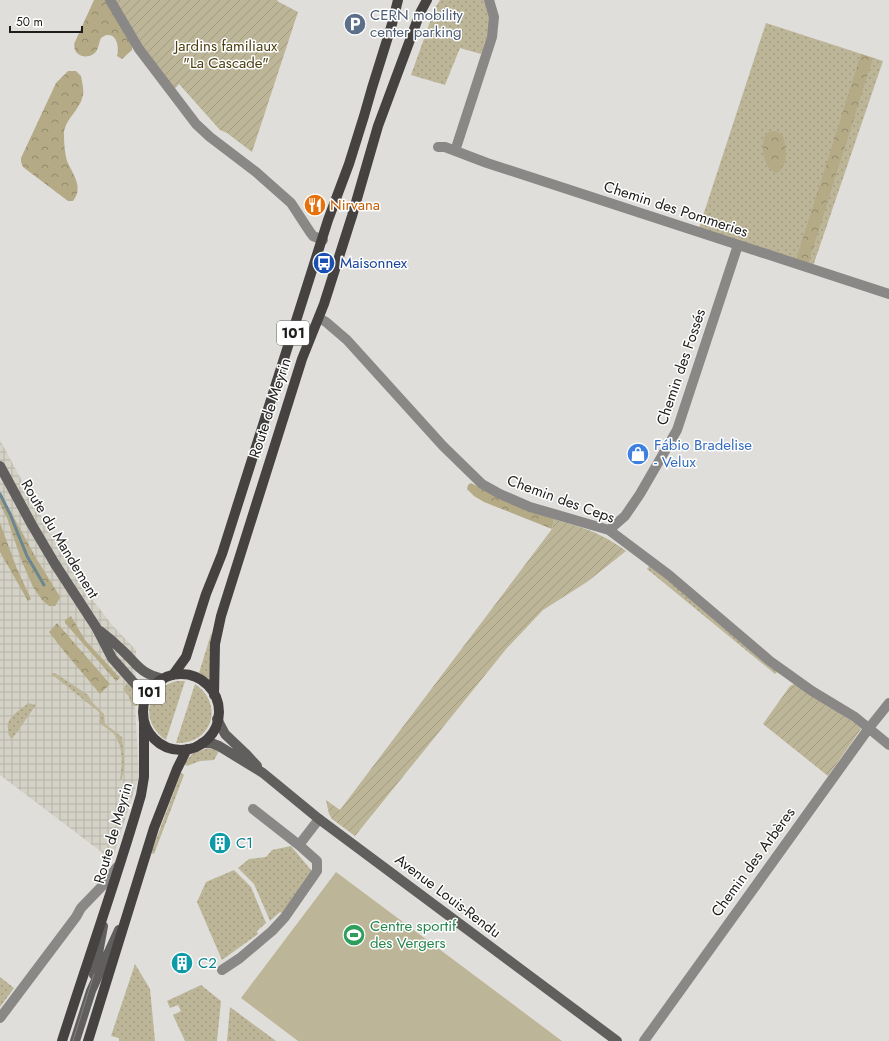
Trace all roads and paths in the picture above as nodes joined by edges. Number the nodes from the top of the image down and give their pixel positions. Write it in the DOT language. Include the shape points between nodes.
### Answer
graph roads {
  1 [pos="110,0"];
  2 [pos="398,0"];
  3 [pos="427,0"];
  4 [pos="489,0"];
  5 [pos="438,147"];
  6 [pos="455,151"];
  7 [pos="322,240"];
  8 [pos="738,245"];
  9 [pos="889,294"];
  10 [pos="319,318"];
  11 [pos="0,466"];
  12 [pos="609,530"];
  13 [pos="96,627"];
  14 [pos="173,675"];
  15 [pos="163,678"];
  16 [pos="214,695"];
  17 [pos="144,702"];
  18 [pos="889,703"];
  19 [pos="217,719"];
  20 [pos="144,721"];
  21 [pos="868,728"];
  22 [pos="202,742"];
  23 [pos="889,745"];
  24 [pos="187,749"];
  25 [pos="263,773"];
  26 [pos="253,809"];
  27 [pos="319,820"];
  28 [pos="300,845"];
  29 [pos="121,861"];
  30 [pos="107,904"];
  31 [pos="128,911"];
  32 [pos="222,970"];
  33 [pos="91,991"];
  34 [pos="0,1018"];
  35 [pos="62,1041"];
  36 [pos="75,1041"];
  37 [pos="88,1041"];
  38 [pos="617,1041"];
  39 [pos="644,1041"];
  1 -- 7 [label="street" via="139,49 196,124 290,203 313,236"];
  2 -- 7 [label="main road, Route de Meyrin / 101" via="362,123"];
  3 -- 10 [label="main road, Route de Meyrin / 101" via="378,126"];
  4 -- 6 [label="street" via="494,17 492,37"];
  5 -- 6 [label="street, Chemin des Pommeries"];
  6 -- 8 [label="street, Chemin des Pommeries"];
  7 -- 14 [label="main road, Route de Meyrin / 101" via="222,554 186,657"];
  8 -- 9 [label="street, Chemin des Pommeries"];
  8 -- 12 [label="street, Chemin des Fossés" via="677,430 625,516"];
  10 -- 12 [label="street, Chemin des Ceps" via="347,340 438,441 482,484 530,506"];
  10 -- 16 [label="main road, Route de Meyrin / 101" via="299,366 222,616 215,644"];
  11 -- 13 [label="main road, Route du Mandement" via="55,564"];
  12 -- 21 [label="street, Chemin des Ceps" via="669,575 770,661"];
  13 -- 15 [label="main road, Route du Mandement" via="123,650 137,667 145,673"];
  13 -- 17 [label="main road, Route du Mandement" via="112,658 142,693"];
  14 -- 15 [label="main road, 101"];
  14 -- 16 [label="main road, 101" via="194,676 206,684"];
  15 -- 17 [label="main road, 101" via="151,688"];
  16 -- 19 [label="main road, 101" via="218,706"];
  17 -- 20 [label="main road, 101"];
  18 -- 21 [label="street, Chemin des Arbères"];
  19 -- 22 [label="main road" via="213,732"];
  19 -- 25 [label="main road, Avenue Louis-Rendu" via="225,734"];
  20 -- 24 [label="main road, 101" via="150,734 160,744"];
  20 -- 29 [label="main road, Route de Meyrin / 101" via="143,786"];
  21 -- 23 [label="street, Chemin des Ceps"];
  21 -- 39 [label="street, Chemin des Arbères"];
  22 -- 24 [label="main road"];
  22 -- 25 [label="main road, Avenue Louis-Rendu" via="220,746"];
  24 -- 31 [label="main road" via="157,821"];
  25 -- 27 [label="main road, Avenue Louis-Rendu"];
  26 -- 28 [label="street"];
  27 -- 28 [label="street"];
  27 -- 38 [label="main road, Avenue Louis-Rendu"];
  28 -- 32 [label="street" via="317,861 317,871 285,918 240,958"];
  29 -- 30 [label="main road, Route de Meyrin / 101"];
  29 -- 34 [label="street" via="108,881 81,908"];
  30 -- 33 [label="main road"];
  30 -- 35 [label="main road, 101"];
  31 -- 33 [label="main road"];
  31 -- 37 [label="main road"];
  33 -- 36 [label="main road"];
}
